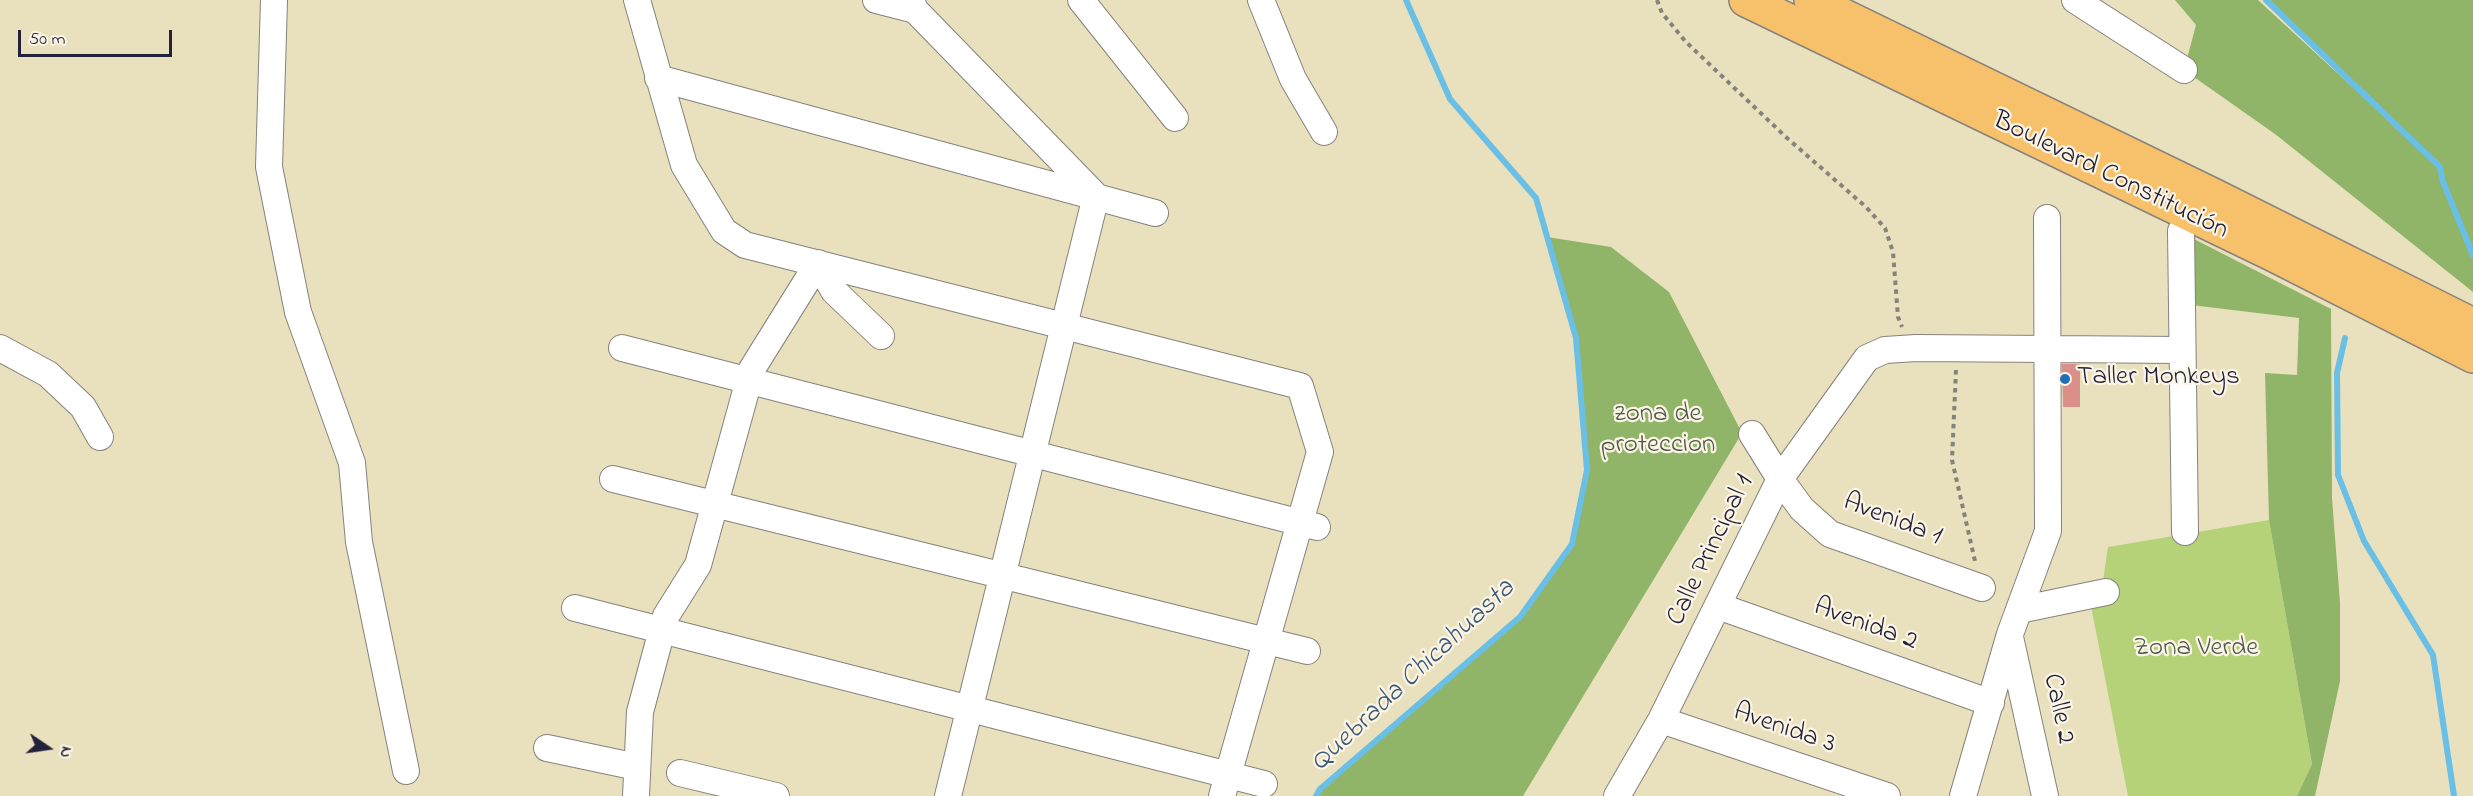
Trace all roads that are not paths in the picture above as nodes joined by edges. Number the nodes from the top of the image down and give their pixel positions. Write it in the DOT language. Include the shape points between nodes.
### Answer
graph roads {
  1 [pos="274,0"];
  2 [pos="637,0"];
  3 [pos="876,0"];
  4 [pos="1081,0"];
  5 [pos="1260,0"];
  6 [pos="1746,0"];
  7 [pos="1810,0"];
  8 [pos="2075,0"];
  9 [pos="913,5"];
  10 [pos="2184,70"];
  11 [pos="658,78"];
  12 [pos="1175,118"];
  13 [pos="1324,132"];
  14 [pos="1096,196"];
  15 [pos="1155,213"];
  16 [pos="2047,218"];
  17 [pos="2181,231"];
  18 [pos="818,263"];
  19 [pos="2473,325"];
  20 [pos="1064,326"];
  21 [pos="881,336"];
  22 [pos="0,348"];
  23 [pos="622,348"];
  24 [pos="2048,348"];
  25 [pos="2182,350"];
  26 [pos="2473,356"];
  27 [pos="749,381"];
  28 [pos="1752,434"];
  29 [pos="100,437"];
  30 [pos="1032,454"];
  31 [pos="614,479"];
  32 [pos="1780,479"];
  33 [pos="714,504"];
  34 [pos="1309,525"];
  35 [pos="2185,532"];
  36 [pos="1002,576"];
  37 [pos="1982,588"];
  38 [pos="2106,592"];
  39 [pos="1719,606"];
  40 [pos="575,608"];
  41 [pos="2019,610"];
  42 [pos="662,630"];
  43 [pos="2010,634"];
  44 [pos="1266,641"];
  45 [pos="1307,651"];
  46 [pos="1991,703"];
  47 [pos="970,709"];
  48 [pos="1661,720"];
  49 [pos="547,748"];
  50 [pos="637,767"];
  51 [pos="406,771"];
  52 [pos="680,773"];
  53 [pos="1264,784"];
  54 [pos="1225,785"];
  55 [pos="636,796"];
  56 [pos="776,796"];
  57 [pos="948,796"];
  58 [pos="1617,796"];
  59 [pos="1887,796"];
  60 [pos="1963,796"];
  61 [pos="2045,796"];
  1 -- 51 [label="street" via="269,167 298,312 352,463 359,542"];
  2 -- 11 [label="street"];
  3 -- 9 [label="street"];
  4 -- 12 [label="street"];
  5 -- 13 [label="street" via="1293,79"];
  6 -- 26 [label="highway, Boulevard Constitución" via="2274,255"];
  7 -- 19 [label="highway, Boulevard Constitución"];
  8 -- 10 [label="street"];
  9 -- 14 [label="street"];
  11 -- 14 [label="street"];
  11 -- 18 [label="street" via="684,165 723,231 745,245"];
  14 -- 15 [label="street"];
  14 -- 20 [label="street"];
  16 -- 24 [label="street"];
  17 -- 25 [label="street"];
  18 -- 20 [label="street"];
  18 -- 21 [label="street" via="834,291"];
  18 -- 27 [label="street" via="752,369"];
  20 -- 30 [label="street"];
  20 -- 34 [label="street" via="1300,386 1320,452"];
  22 -- 29 [label="street" via="48,374 83,407"];
  23 -- 27 [label="street"];
  24 -- 25 [label="street"];
  24 -- 32 [label="street, Calle Principal 1" via="1916,348 1885,350 1867,358"];
  24 -- 41 [label="street" via="2048,531"];
  25 -- 35 [label="street"];
  27 -- 30 [label="street"];
  27 -- 33 [label="street"];
  28 -- 32 [label="street, Avenida 1"];
  30 -- 34 [label="street"];
  30 -- 36 [label="street"];
  31 -- 33 [label="street"];
  32 -- 37 [label="street, Avenida 1" via="1802,509 1830,534"];
  32 -- 39 [label="street, Calle Principal 1"];
  33 -- 36 [label="street"];
  33 -- 42 [label="street" via="698,565 666,616"];
  34 -- 44 [label="street"];
  36 -- 44 [label="street"];
  36 -- 47 [label="street"];
  38 -- 41 [label="street"];
  39 -- 46 [label="street, Avenida 2"];
  39 -- 48 [label="street, Calle Principal 1"];
  40 -- 42 [label="street"];
  41 -- 43 [label="street"];
  42 -- 47 [label="street"];
  42 -- 50 [label="street" via="640,712"];
  43 -- 46 [label="street"];
  43 -- 61 [label="street, Calle 2"];
  44 -- 45 [label="street"];
  44 -- 54 [label="street"];
  46 -- 60 [label="street"];
  47 -- 54 [label="street"];
  47 -- 57 [label="street"];
  48 -- 58 [label="street, Calle Principal 1"];
  48 -- 59 [label="street, Avenida 3"];
  49 -- 50 [label="street"];
  50 -- 55 [label="street"];
  52 -- 56 [label="street"];
  53 -- 54 [label="street"];
}
